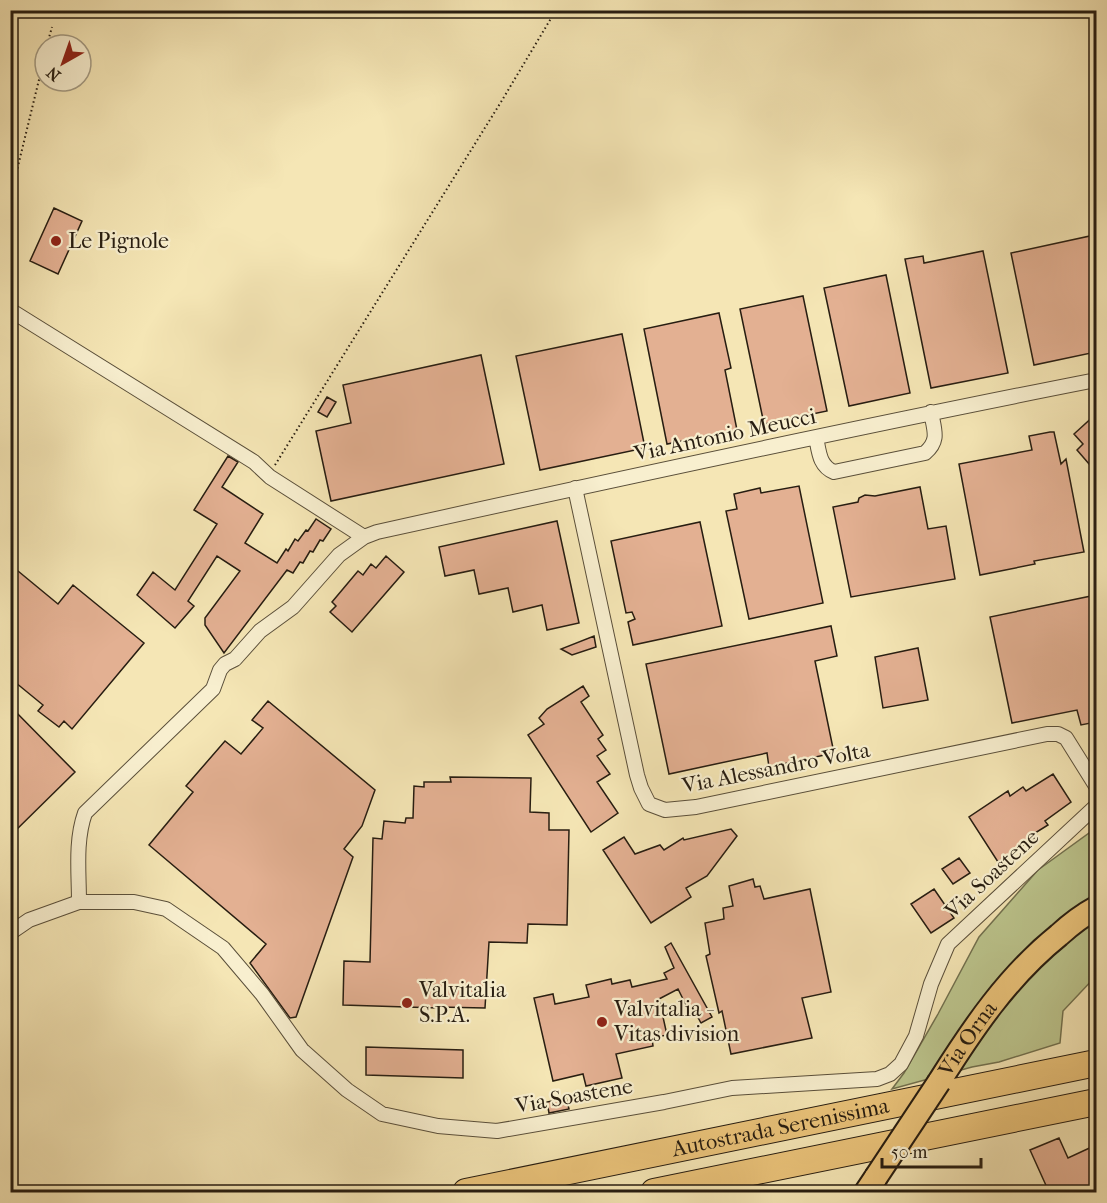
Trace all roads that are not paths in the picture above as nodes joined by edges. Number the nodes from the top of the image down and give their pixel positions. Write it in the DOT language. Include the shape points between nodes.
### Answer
graph roads {
  1 [pos="10,310"];
  2 [pos="1096,380"];
  3 [pos="931,412"];
  4 [pos="816,437"];
  5 [pos="575,488"];
  6 [pos="364,537"];
  7 [pos="1096,786"];
  8 [pos="1096,806"];
  9 [pos="79,902"];
  10 [pos="1096,908"];
  11 [pos="10,933"];
  12 [pos="1096,1063"];
  13 [pos="1096,1102"];
  14 [pos="871,1185"];
  15 [pos="466,1192"];
  16 [pos="654,1192"];
  1 -- 6 [label="street" via="254,462 270,477"];
  2 -- 3 [label="street, Via Antonio Meucci"];
  3 -- 4 [label="street, Via Antonio Meucci"];
  3 -- 4 [label="street" via="935,440 925,453 834,472 821,461"];
  4 -- 5 [label="street, Via Antonio Meucci"];
  5 -- 6 [label="street, Via Antonio Meucci"];
  5 -- 7 [label="street, Via Alessandro Volta" via="637,775 649,804 665,810 696,807 1047,734 1066,738"];
  6 -- 9 [label="street, Via Antonio Meucci" via="339,555 293,608 260,631 225,664 213,689 85,813 80,826"];
  8 -- 9 [label="street, Via Soastene" via="948,944 916,1036 901,1064 890,1074 877,1079 732,1088 497,1131 438,1126 382,1114 347,1090 302,1050 224,948 190,924 166,909 134,902"];
  9 -- 11 [label="street, Via Soastene" via="29,920"];
  10 -- 14 [label="main road, Via Orna, bridge" via="1041,949 986,1010"];
  12 -- 15 [label="highway, Autostrada Serenissima"];
  13 -- 16 [label="highway, Autostrada Serenissima"];
}
